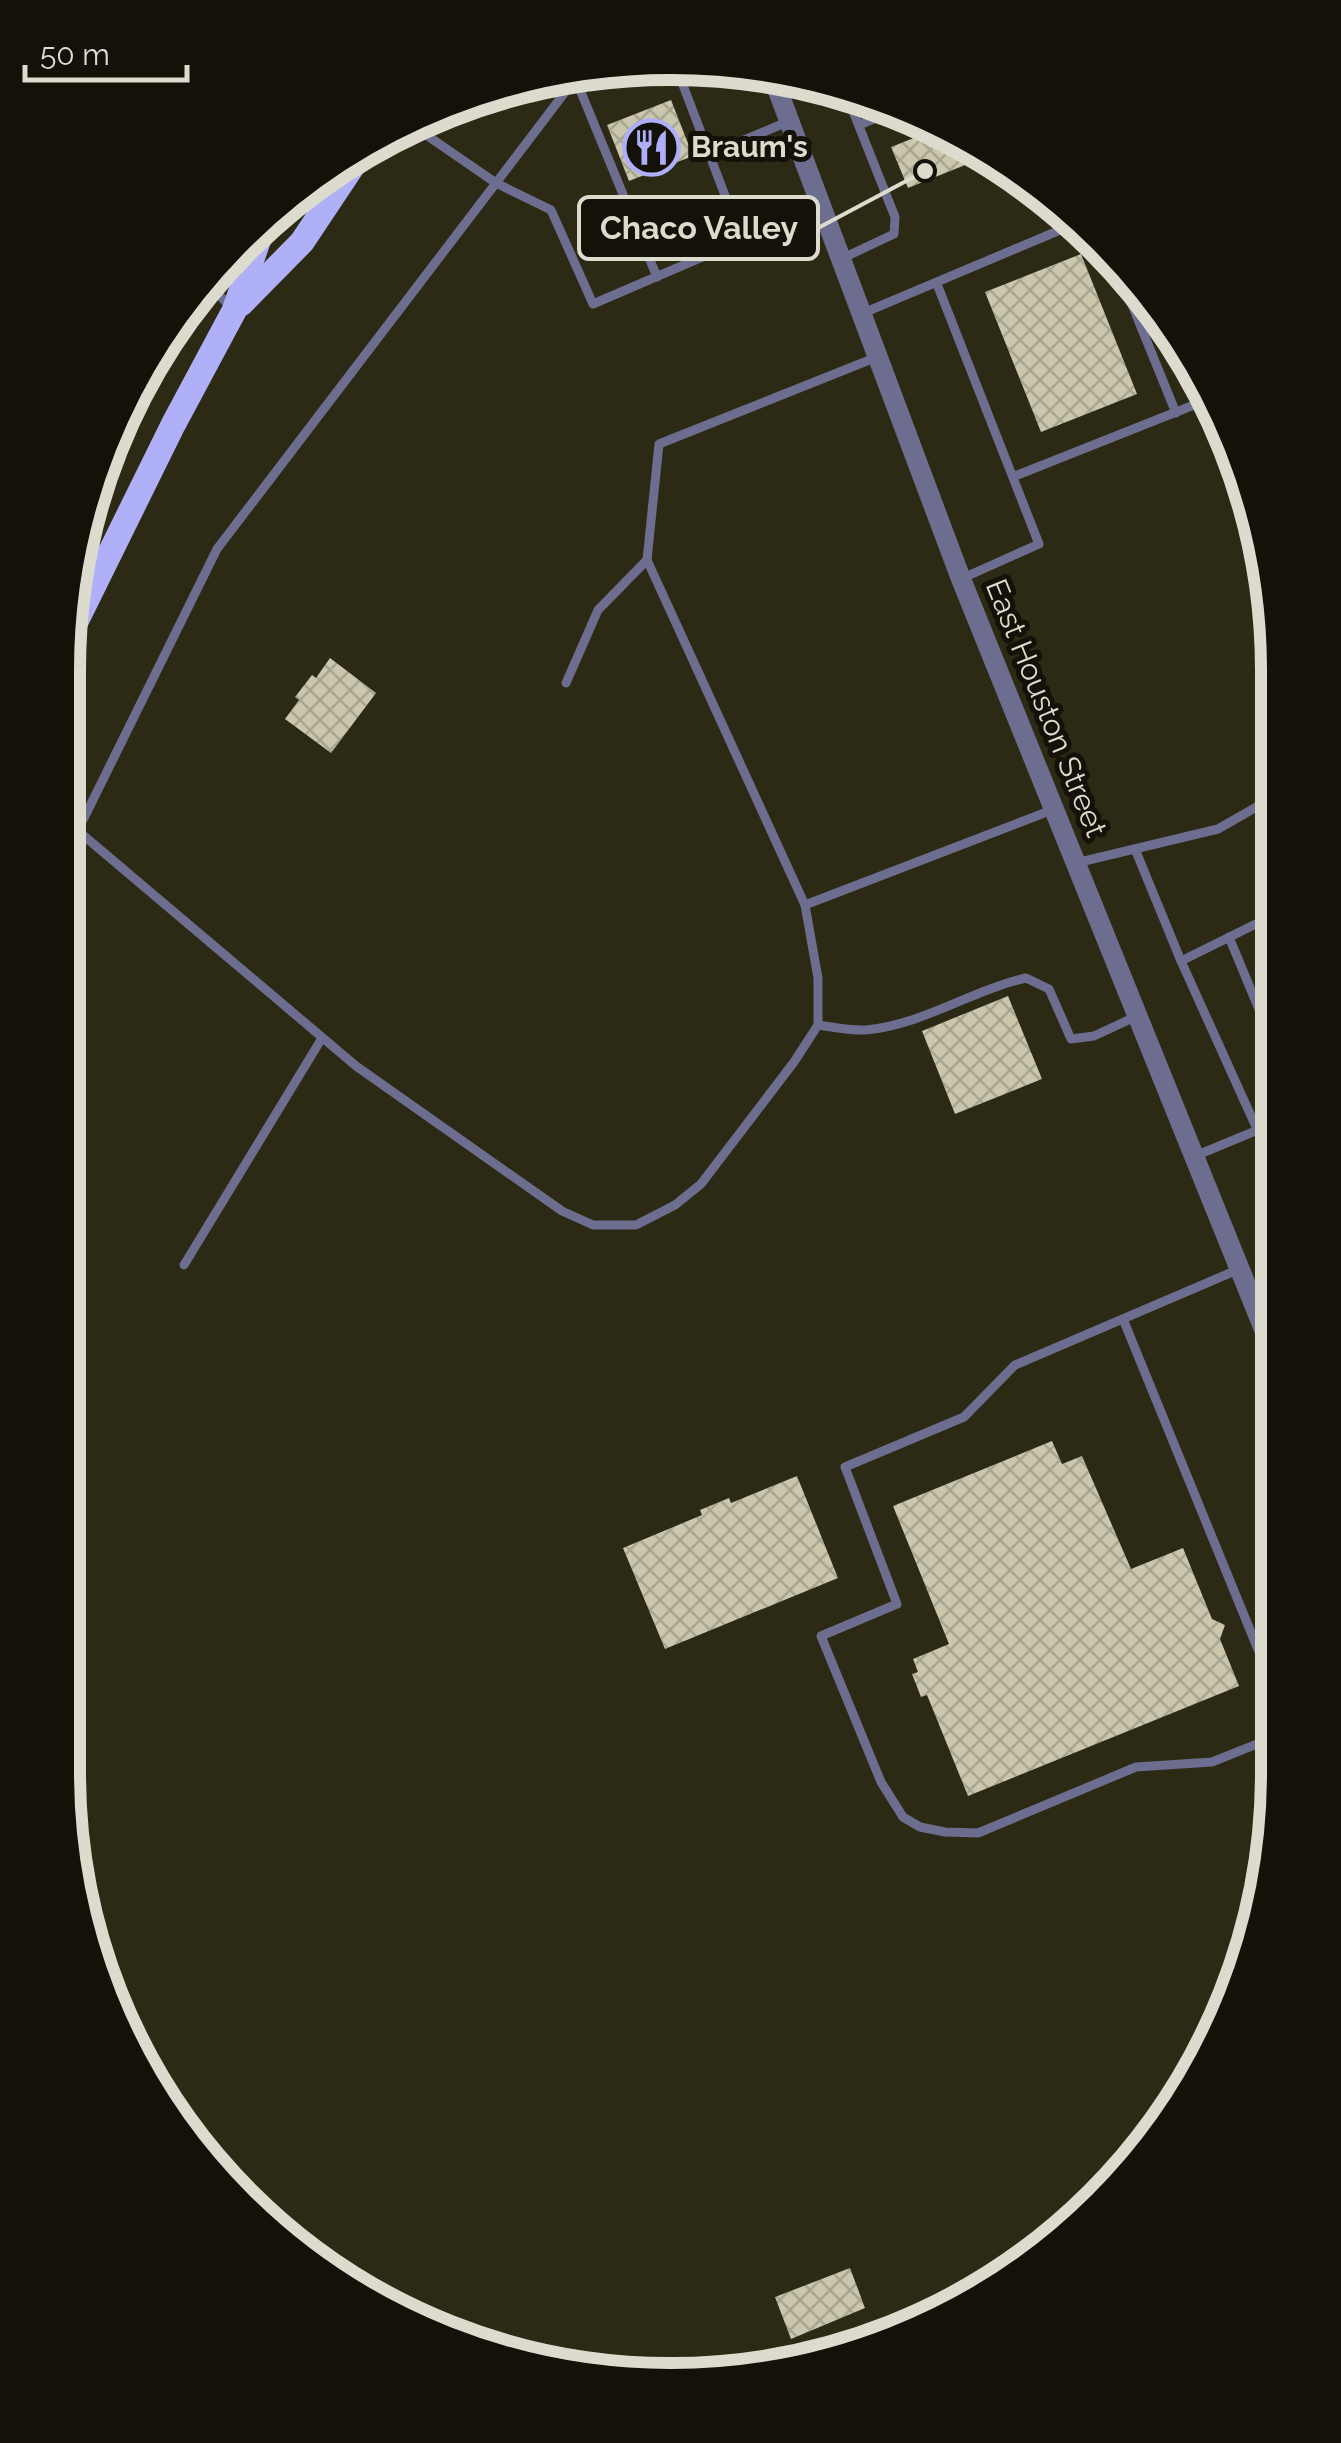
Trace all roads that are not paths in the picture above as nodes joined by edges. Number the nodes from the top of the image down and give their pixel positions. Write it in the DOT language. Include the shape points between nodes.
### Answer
graph roads {
  1 [pos="681,80"];
  2 [pos="578,87"];
  3 [pos="568,89"];
  4 [pos="777,90"];
  5 [pos="852,108"];
  6 [pos="877,118"];
  7 [pos="789,121"];
  8 [pos="858,125"];
  9 [pos="425,134"];
  10 [pos="711,154"];
  11 [pos="343,179"];
  12 [pos="496,183"];
  13 [pos="1062,229"];
  14 [pos="254,252"];
  15 [pos="841,259"];
  16 [pos="656,277"];
  17 [pos="938,284"];
  18 [pos="217,293"];
  19 [pos="1130,300"];
  20 [pos="234,312"];
  21 [pos="861,314"];
  22 [pos="877,358"];
  23 [pos="1198,404"];
  24 [pos="1176,413"];
  25 [pos="1014,476"];
  26 [pos="93,546"];
  27 [pos="108,554"];
  28 [pos="647,560"];
  29 [pos="961,579"];
  30 [pos="84,605"];
  31 [pos="566,683"];
  32 [pos="1261,804"];
  33 [pos="1054,809"];
  34 [pos="80,824"];
  35 [pos="80,833"];
  36 [pos="1136,849"];
  37 [pos="1076,863"];
  38 [pos="806,905"];
  39 [pos="1261,920"];
  40 [pos="1229,936"];
  41 [pos="1181,961"];
  42 [pos="1261,1014"];
  43 [pos="1139,1015"];
  44 [pos="818,1025"];
  45 [pos="322,1038"];
  46 [pos="1261,1128"];
  47 [pos="1257,1130"];
  48 [pos="1261,1138"];
  49 [pos="1195,1156"];
  50 [pos="184,1264"];
  51 [pos="1240,1269"];
  52 [pos="1122,1319"];
  53 [pos="1261,1321"];
  54 [pos="1261,1657"];
  55 [pos="1261,1742"];
  1 -- 10 [label="lane"];
  2 -- 16 [label="lane"];
  3 -- 12 [label="lane"];
  4 -- 7 [label="street, East Houston Street"];
  5 -- 8 [label="lane"];
  6 -- 8 [label="lane"];
  7 -- 10 [label="lane"];
  7 -- 15 [label="street, East Houston Street"];
  8 -- 15 [label="lane" via="895,217 894,234"];
  9 -- 12 [label="lane"];
  10 -- 16 [label="lane" via="742,240"];
  11 -- 20 [label="main road" via="302,242"];
  12 -- 16 [label="lane" via="551,210 594,304"];
  12 -- 34 [label="lane" via="217,549"];
  13 -- 17 [label="lane"];
  14 -- 20 [label="main road"];
  15 -- 21 [label="street, East Houston Street"];
  17 -- 21 [label="lane"];
  17 -- 25 [label="lane"];
  18 -- 20 [label="lane"];
  19 -- 24 [label="lane"];
  20 -- 27 [label="main road"];
  21 -- 22 [label="street, East Houston Street"];
  22 -- 28 [label="lane" via="659,444"];
  22 -- 29 [label="street, East Houston Street"];
  23 -- 24 [label="lane"];
  24 -- 25 [label="lane"];
  25 -- 29 [label="lane" via="1039,544"];
  26 -- 27 [label="lane"];
  27 -- 30 [label="main road"];
  28 -- 31 [label="lane" via="598,610"];
  28 -- 38 [label="lane"];
  29 -- 33 [label="street, East Houston Street"];
  32 -- 36 [label="lane" via="1218,829"];
  33 -- 37 [label="street, East Houston Street"];
  33 -- 38 [label="lane"];
  35 -- 45 [label="lane"];
  36 -- 37 [label="lane"];
  36 -- 41 [label="lane"];
  37 -- 43 [label="street, East Houston Street"];
  38 -- 44 [label="lane"];
  39 -- 40 [label="lane"];
  40 -- 41 [label="lane"];
  40 -- 42 [label="lane"];
  41 -- 47 [label="lane"];
  43 -- 44 [label="lane" via="1071,1039 1048,989 1026,978 906,1022 864,1030"];
  43 -- 49 [label="street, East Houston Street"];
  44 -- 45 [label="lane" via="701,1184 636,1225 593,1225 562,1211"];
  45 -- 50 [label="lane"];
  46 -- 47 [label="lane"];
  47 -- 48 [label="lane"];
  47 -- 49 [label="lane"];
  49 -- 51 [label="street, East Houston Street"];
  51 -- 52 [label="lane"];
  51 -- 53 [label="street, East Houston Street"];
  52 -- 54 [label="lane"];
  52 -- 55 [label="lane" via="1015,1365 964,1416 845,1466 896,1604 822,1636 881,1782 903,1818 920,1827 978,1832 1136,1768 1212,1762"];
}
